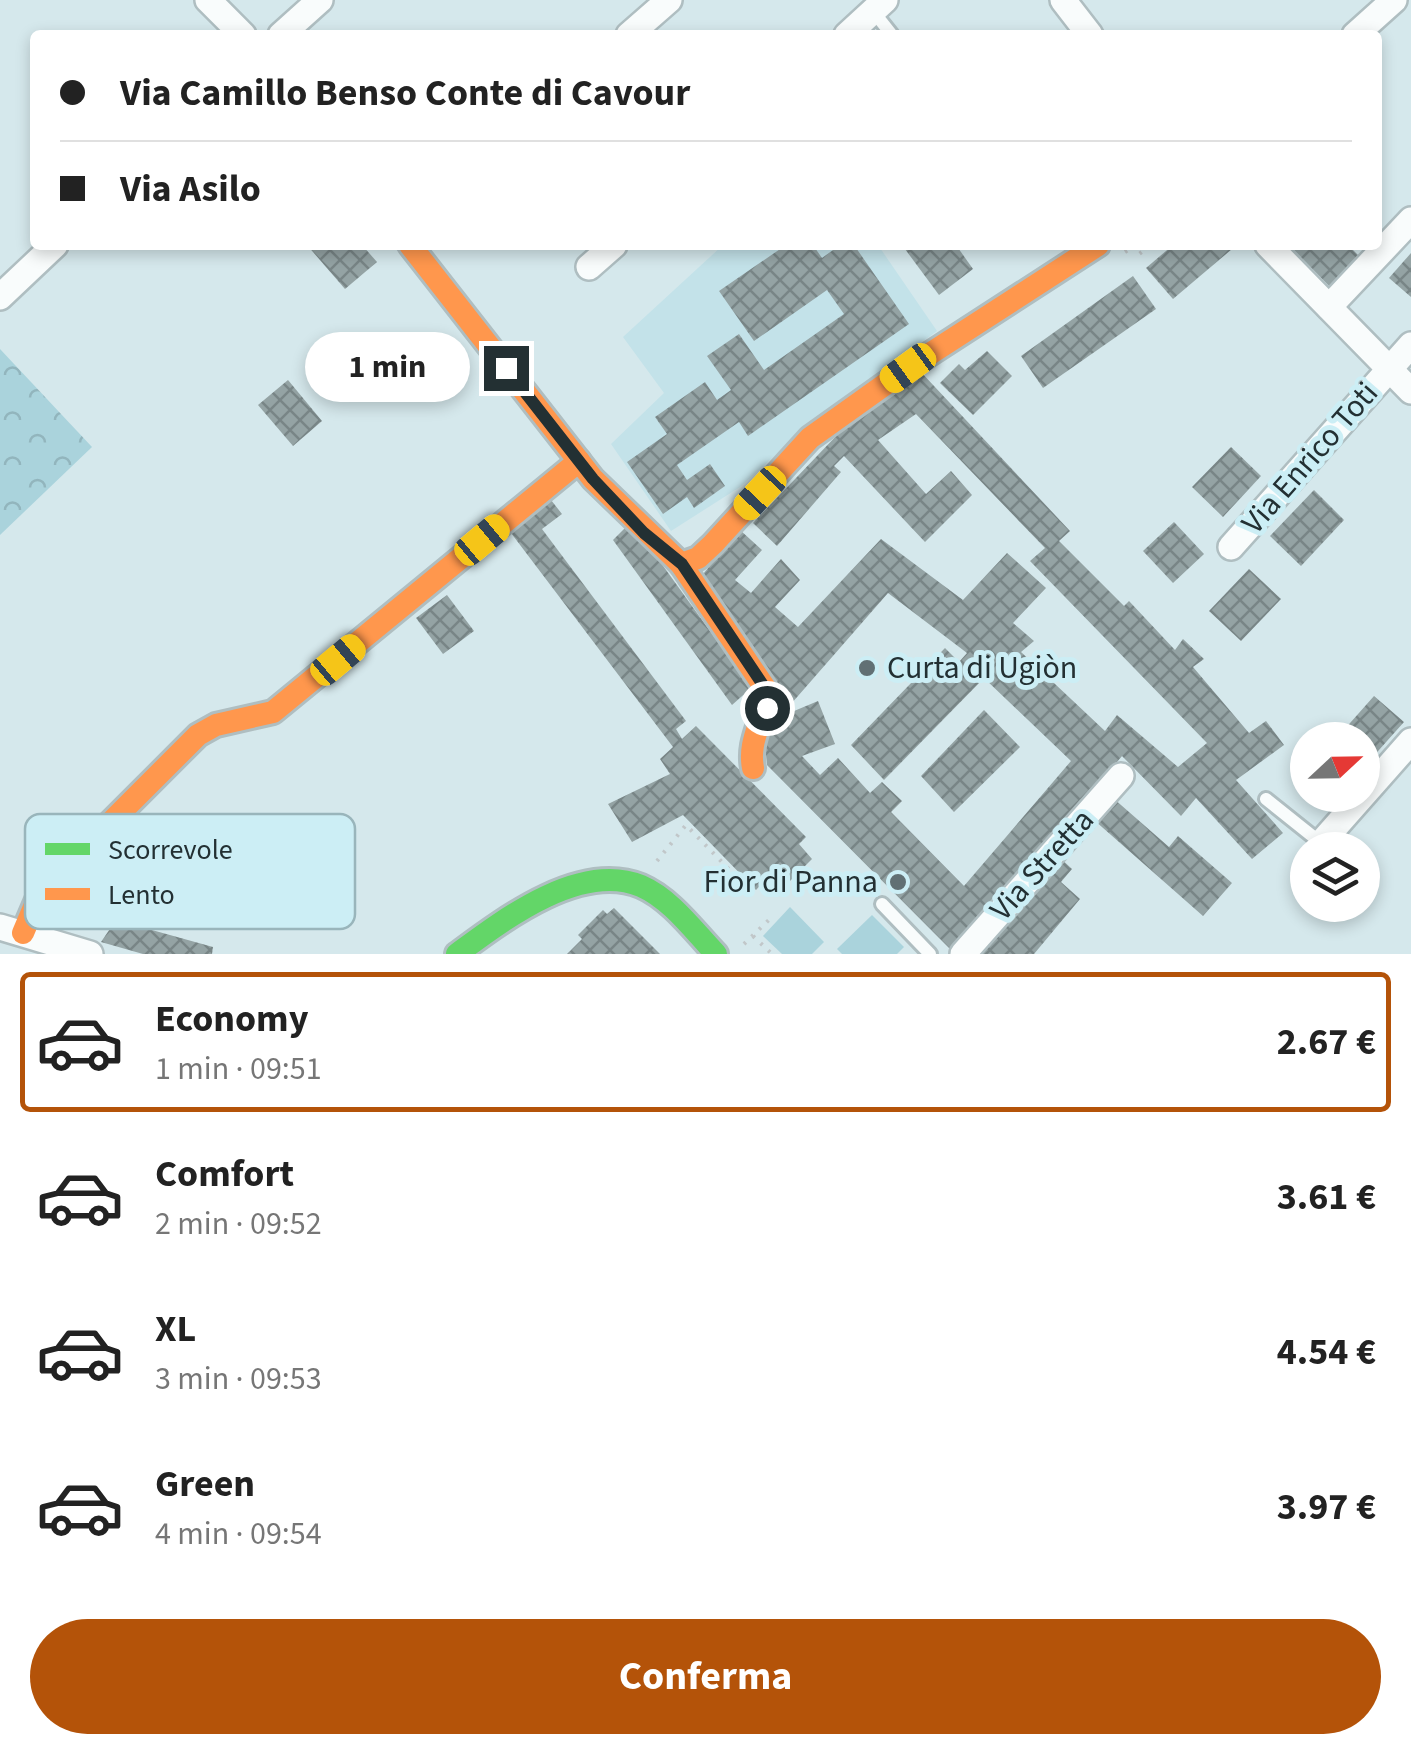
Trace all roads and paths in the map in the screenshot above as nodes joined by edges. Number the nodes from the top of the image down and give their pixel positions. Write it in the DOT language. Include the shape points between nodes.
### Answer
graph roads {
  1 [pos="208,0"];
  2 [pos="320,0"];
  3 [pos="669,0"];
  4 [pos="1063,0"];
  5 [pos="1394,0"];
  6 [pos="879,5"];
  7 [pos="238,30"];
  8 [pos="286,30"];
  9 [pos="636,30"];
  10 [pos="852,30"];
  11 [pos="890,30"];
  12 [pos="1086,30"];
  13 [pos="1361,30"];
  14 [pos="1411,220"];
  15 [pos="50,250"];
  16 [pos="414,250"];
  17 [pos="608,250"];
  18 [pos="1090,250"];
  19 [pos="1273,250"];
  20 [pos="589,267"];
  21 [pos="0,297"];
  22 [pos="1328,307"];
  23 [pos="1411,345"];
  24 [pos="1388,368"];
  25 [pos="1411,391"];
  26 [pos="579,461"];
  27 [pos="1231,547"];
  28 [pos="682,564"];
  29 [pos="1411,741"];
  30 [pos="754,768"];
  31 [pos="1122,776"];
  32 [pos="1266,798"];
  33 [pos="119,814"];
  34 [pos="1308,832"];
  35 [pos="1331,832"];
  36 [pos="639,884"];
  37 [pos="752,893"];
  38 [pos="882,904"];
  39 [pos="774,916"];
  40 [pos="11,930"];
  41 [pos="753,936"];
  42 [pos="90,954"];
  43 [pos="457,954"];
  44 [pos="716,954"];
  45 [pos="734,954"];
  46 [pos="772,954"];
  47 [pos="930,954"];
  48 [pos="963,954"];
  1 -- 7 [label="street"];
  2 -- 8 [label="street"];
  3 -- 9 [label="street"];
  4 -- 12 [label="street"];
  5 -- 13 [label="street"];
  6 -- 10 [label="street"];
  6 -- 11 [label="lane"];
  14 -- 22 [label="street"];
  15 -- 21 [label="street"];
  16 -- 26 [label="street"];
  17 -- 20 [label="street"];
  18 -- 28 [label="street" via="810,438 713,544"];
  19 -- 22 [label="street"];
  22 -- 24 [label="street"];
  23 -- 24 [label="street, Via Enrico Toti"];
  24 -- 25 [label="street"];
  24 -- 27 [label="street, Via Enrico Toti"];
  26 -- 28 [label="street"];
  26 -- 33 [label="street" via="273,712 198,735"];
  28 -- 30 [label="street" via="765,688 767,708 749,748"];
  29 -- 35 [label="street"];
  31 -- 48 [label="street, Via Stretta"];
  32 -- 34 [label="lane"];
  36 -- 37 [label="path" via="686,824"];
  36 -- 43 [label="street" via="596,880 574,888 509,917"];
  36 -- 44 [label="street"];
  38 -- 47 [label="lane"];
  39 -- 41 [label="path"];
  40 -- 42 [label="street"];
  41 -- 45 [label="path"];
  41 -- 46 [label="path"];
}
